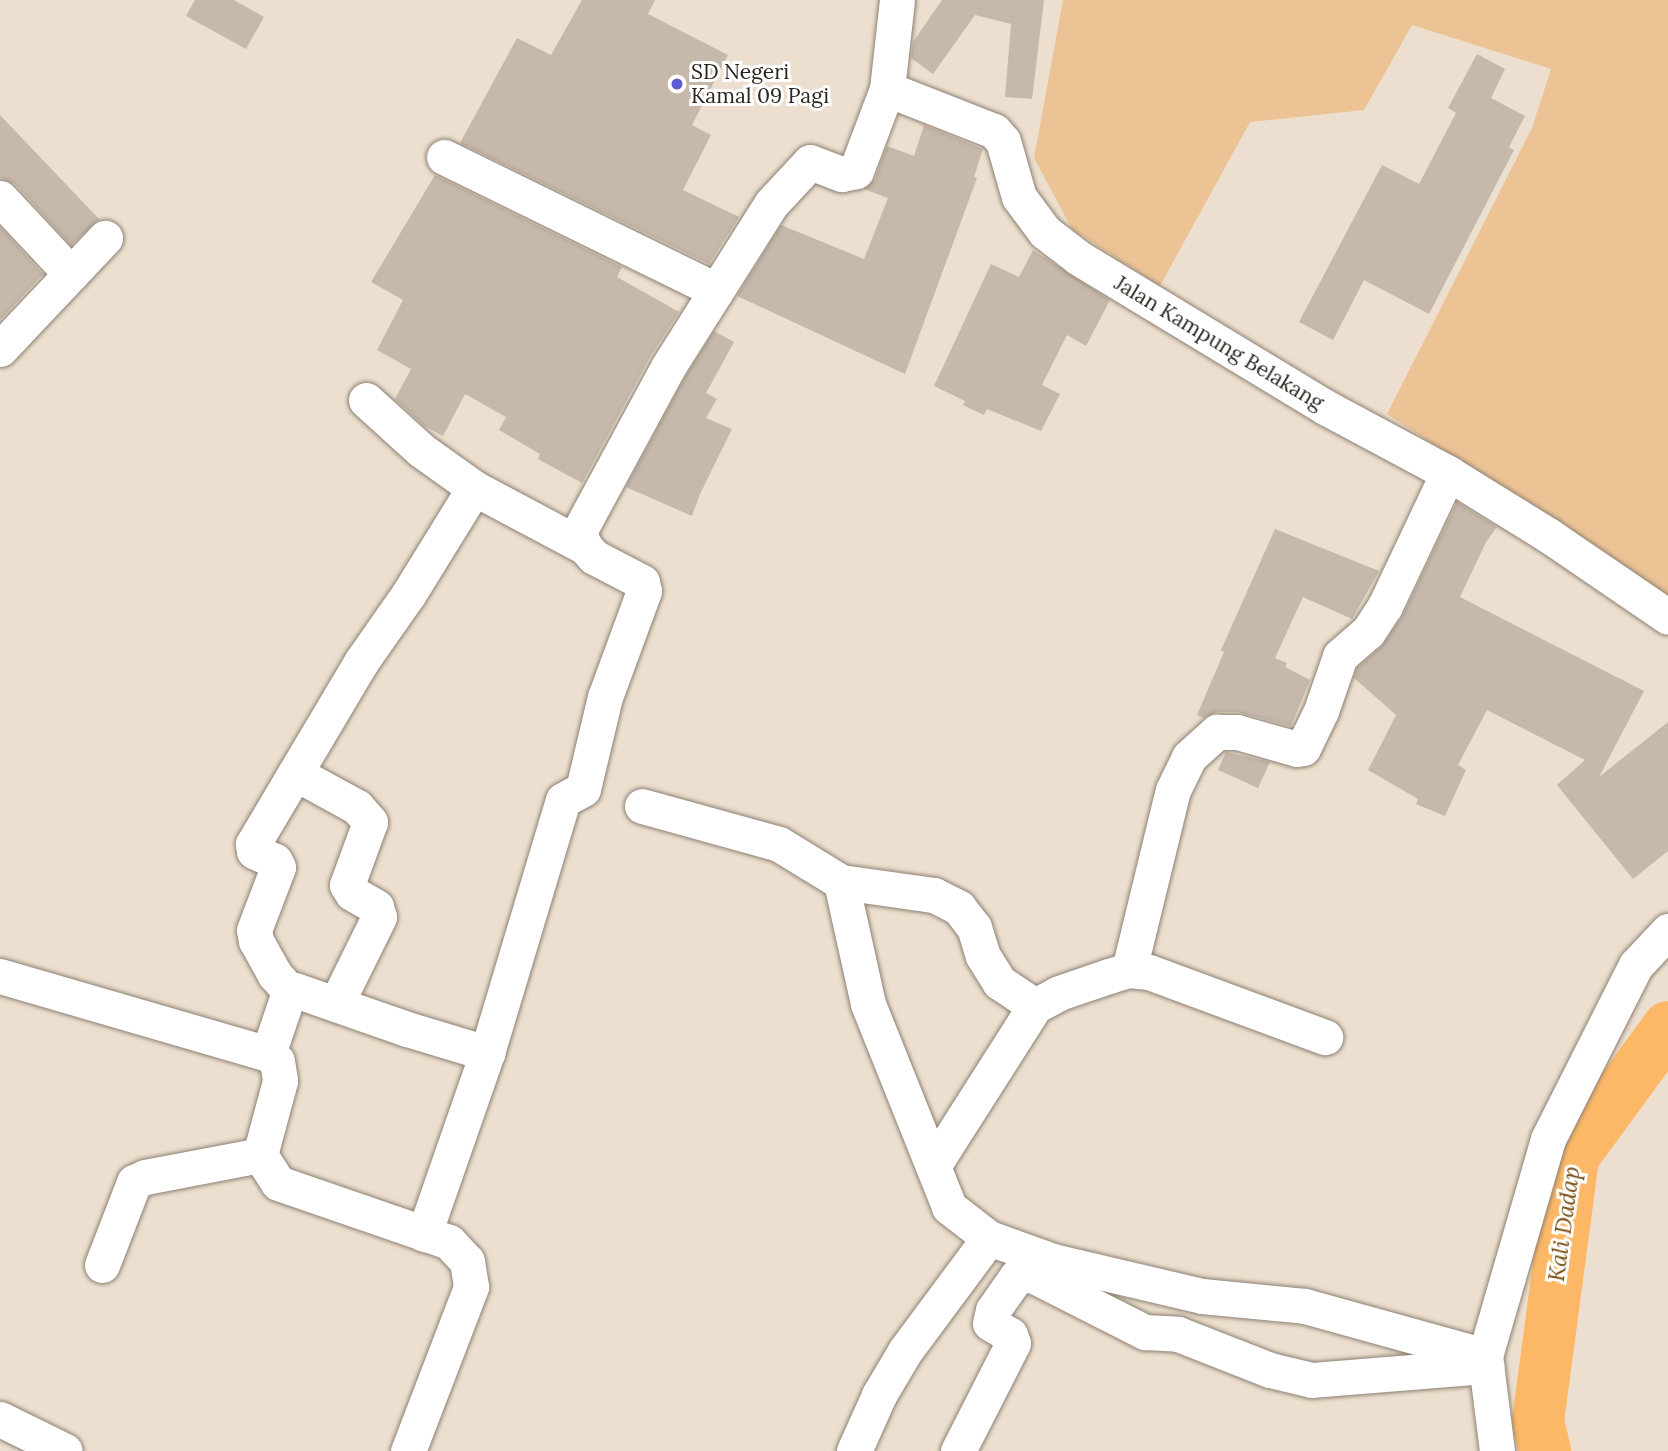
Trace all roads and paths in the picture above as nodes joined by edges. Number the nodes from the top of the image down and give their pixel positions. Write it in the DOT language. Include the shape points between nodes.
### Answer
graph roads {
  1 [pos="897,0"];
  2 [pos="887,89"];
  3 [pos="444,157"];
  4 [pos="0,198"];
  5 [pos="105,238"];
  6 [pos="71,274"];
  7 [pos="716,290"];
  8 [pos="0,349"];
  9 [pos="366,400"];
  10 [pos="1448,473"];
  11 [pos="474,488"];
  12 [pos="584,547"];
  13 [pos="1668,617"];
  14 [pos="295,773"];
  15 [pos="642,806"];
  16 [pos="841,882"];
  17 [pos="1668,931"];
  18 [pos="1129,970"];
  19 [pos="0,976"];
  20 [pos="290,992"];
  21 [pos="336,1004"];
  22 [pos="1035,1006"];
  23 [pos="1325,1037"];
  24 [pos="488,1053"];
  25 [pos="268,1054"];
  26 [pos="260,1155"];
  27 [pos="933,1166"];
  28 [pos="424,1234"];
  29 [pos="989,1238"];
  30 [pos="102,1265"];
  31 [pos="1485,1361"];
  32 [pos="0,1419"];
  33 [pos="65,1451"];
  34 [pos="408,1451"];
  35 [pos="853,1451"];
  36 [pos="958,1451"];
  37 [pos="1497,1451"];
  1 -- 2 [label="street"];
  2 -- 7 [label="street" via="856,171 842,174 814,163 804,165 771,204"];
  2 -- 10 [label="street, Jalan Kampung Belakang" via="994,131 1003,141 1019,197 1031,216 1079,258 1325,407"];
  3 -- 7 [label="street"];
  4 -- 6 [label="street"];
  5 -- 6 [label="street"];
  6 -- 8 [label="street"];
  7 -- 12 [label="street" via="668,367 581,528"];
  9 -- 11 [label="street" via="421,450"];
  10 -- 13 [label="street, Jalan Kampung Belakang"];
  10 -- 18 [label="street" via="1385,606 1368,632 1340,656 1304,748 1297,750 1237,732 1217,732 1189,757 1173,790"];
  11 -- 12 [label="street"];
  11 -- 14 [label="street"];
  12 -- 24 [label="street" via="642,582 644,591 605,697 583,789 563,800"];
  14 -- 20 [label="street" via="253,848 278,867 254,930 256,941"];
  14 -- 21 [label="street" via="357,807 370,822 347,885 376,907 379,917"];
  15 -- 16 [label="street" via="779,844"];
  16 -- 22 [label="street" via="934,895 959,908 974,927 999,982"];
  16 -- 27 [label="street" via="868,1004"];
  17 -- 31 [label="street" via="1636,965 1548,1139"];
  18 -- 22 [label="street" via="1059,993"];
  18 -- 23 [label="street" via="1149,972"];
  19 -- 25 [label="street"];
  20 -- 21 [label="street"];
  20 -- 25 [label="street"];
  21 -- 24 [label="street"];
  22 -- 27 [label="street"];
  24 -- 28 [label="street"];
  25 -- 26 [label="street" via="277,1061 280,1081"];
  26 -- 28 [label="street" via="278,1183"];
  26 -- 30 [label="street" via="134,1182"];
  27 -- 29 [label="street" via="949,1207"];
  28 -- 34 [label="street" via="449,1242 467,1261 471,1286"];
  29 -- 31 [label="street" via="1053,1261 1202,1296 1305,1306"];
  29 -- 35 [label="street" via="905,1351"];
  31 -- 36 [label="street" via="1312,1380 1270,1370 1178,1334 1145,1332 1032,1275 1017,1276 993,1310 990,1323 1010,1335 1013,1343"];
  31 -- 37 [label="street"];
  32 -- 33 [label="street"];
}
